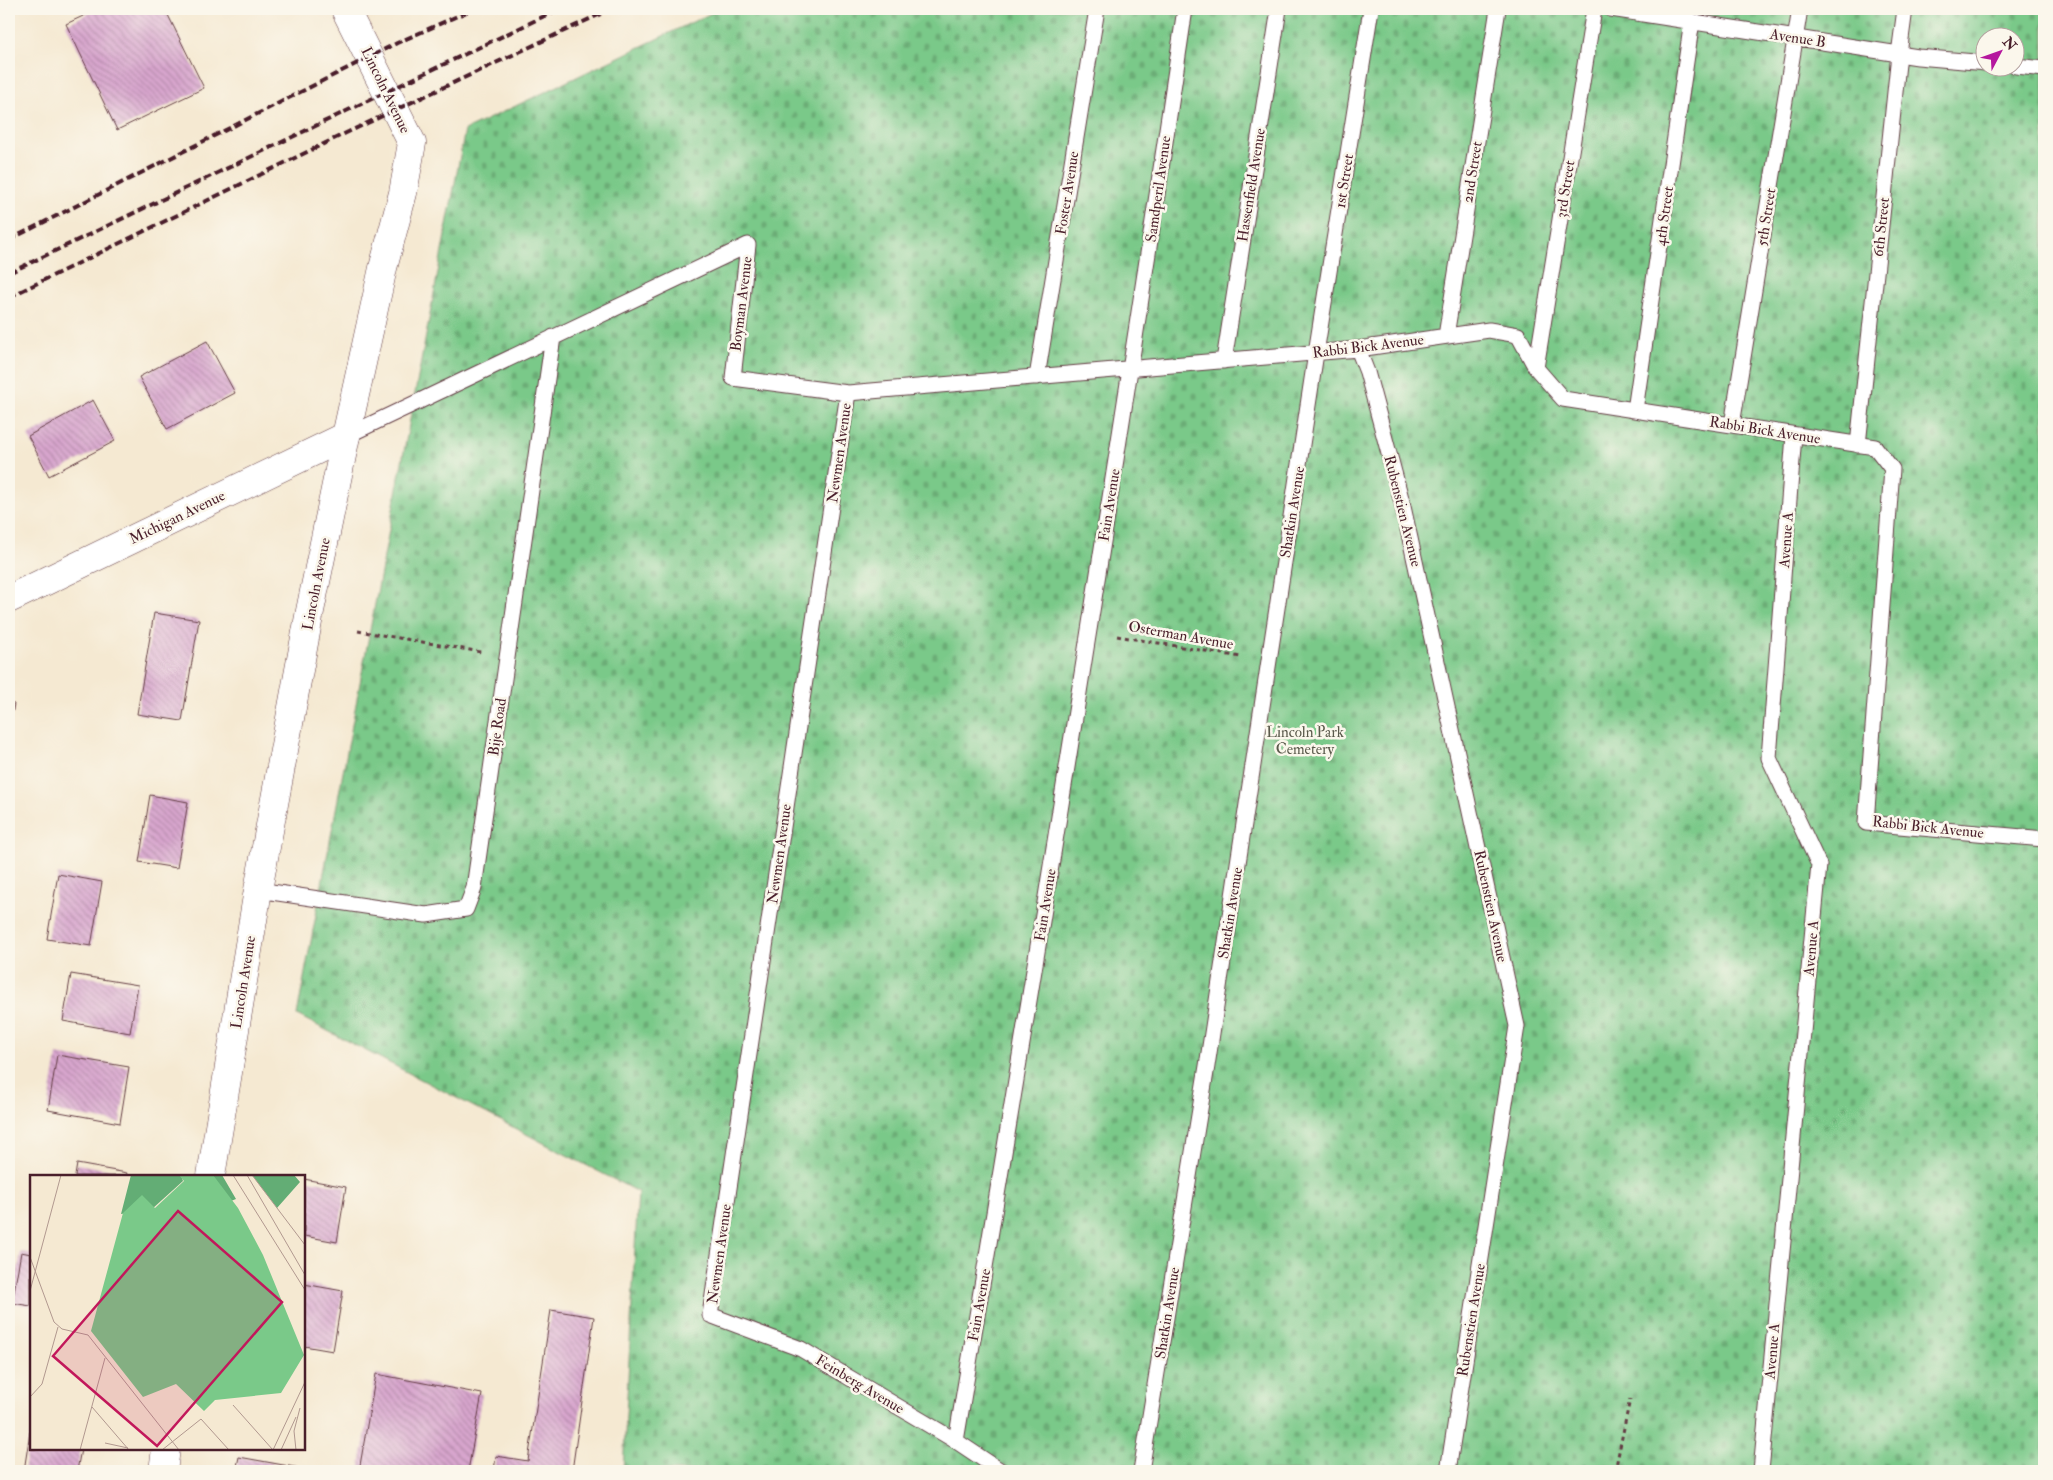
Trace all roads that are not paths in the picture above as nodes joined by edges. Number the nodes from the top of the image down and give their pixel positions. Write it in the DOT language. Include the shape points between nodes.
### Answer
graph roads {
  1 [pos="345,9"];
  2 [pos="1097,9"];
  3 [pos="1185,9"];
  4 [pos="1279,9"];
  5 [pos="1372,9"];
  6 [pos="1498,9"];
  7 [pos="1594,9"];
  8 [pos="1611,9"];
  9 [pos="1800,9"];
  10 [pos="1905,9"];
  11 [pos="1692,21"];
  12 [pos="1795,38"];
  13 [pos="1898,54"];
  14 [pos="1976,62"];
  15 [pos="2026,67"];
  16 [pos="2044,69"];
  17 [pos="1446,336"];
  18 [pos="553,337"];
  19 [pos="1358,349"];
  20 [pos="1316,353"];
  21 [pos="1224,361"];
  22 [pos="1536,368"];
  23 [pos="1131,369"];
  24 [pos="1036,377"];
  25 [pos="848,393"];
  26 [pos="1635,410"];
  27 [pos="1732,425"];
  28 [pos="1794,435"];
  29 [pos="346,436"];
  30 [pos="1858,444"];
  31 [pos="9,599"];
  32 [pos="2044,839"];
  33 [pos="258,890"];
  34 [pos="211,1175"];
  35 [pos="710,1315"];
  36 [pos="956,1441"];
  37 [pos="166,1450"];
  38 [pos="163,1471"];
  39 [pos="1001,1471"];
  40 [pos="1141,1471"];
  41 [pos="1448,1471"];
  42 [pos="1761,1471"];
  1 -- 29 [label="street, Lincoln Avenue" via="412,143"];
  2 -- 24 [label="lane, Foster Avenue"];
  3 -- 23 [label="lane, Samdperil Avenue"];
  4 -- 21 [label="lane, Hassenfield Avenue"];
  5 -- 20 [label="lane, 1st Street"];
  6 -- 17 [label="lane, 2nd Street"];
  7 -- 22 [label="lane, 3rd Street"];
  8 -- 11 [label="lane, Avenue B"];
  9 -- 12 [label="lane, 5th Street"];
  10 -- 13 [label="lane, 6th Street"];
  11 -- 12 [label="lane, Avenue B"];
  11 -- 26 [label="lane, 4th Street"];
  12 -- 13 [label="lane, Avenue B"];
  12 -- 27 [label="lane, 5th Street"];
  13 -- 14 [label="lane, Avenue B"];
  13 -- 30 [label="lane, 6th Street"];
  15 -- 16 [label="lane"];
  17 -- 19 [label="lane, Rabbi Bick Avenue"];
  17 -- 22 [label="lane, Rabbi Bick Avenue" via="1489,330 1518,335"];
  18 -- 25 [label="lane, Boyman Avenue" via="748,246 733,378"];
  18 -- 29 [label="lane, Boyman Avenue"];
  18 -- 33 [label="lane, Bije Road" via="474,888 466,909 426,914"];
  19 -- 20 [label="lane, Rabbi Bick Avenue"];
  19 -- 41 [label="lane, Rubenstien Avenue" via="1402,502 1517,1026"];
  20 -- 21 [label="lane, Rabbi Bick Avenue"];
  20 -- 40 [label="lane, Shatkin Avenue" via="1207,1066"];
  21 -- 23 [label="lane, Rabbi Bick Avenue"];
  22 -- 26 [label="lane, Rabbi Bick Avenue" via="1562,399"];
  23 -- 24 [label="lane, Boyman Avenue"];
  23 -- 36 [label="lane, Fain Avenue"];
  24 -- 25 [label="lane, Boyman Avenue"];
  25 -- 35 [label="lane, Newmen Avenue"];
  26 -- 27 [label="lane, Rabbi Bick Avenue"];
  27 -- 28 [label="lane, Rabbi Bick Avenue"];
  28 -- 30 [label="lane, Rabbi Bick Avenue"];
  28 -- 42 [label="lane, Avenue A" via="1769,758 1819,865"];
  29 -- 31 [label="street, Michigan Avenue"];
  29 -- 33 [label="street, Lincoln Avenue"];
  30 -- 32 [label="lane, Rabbi Bick Avenue" via="1875,447 1892,469 1866,823"];
  33 -- 34 [label="street, Lincoln Avenue"];
  35 -- 36 [label="lane, Feinberg Avenue" via="801,1349"];
  36 -- 39 [label="lane, Feinberg Avenue"];
  37 -- 38 [label="street"];
}
